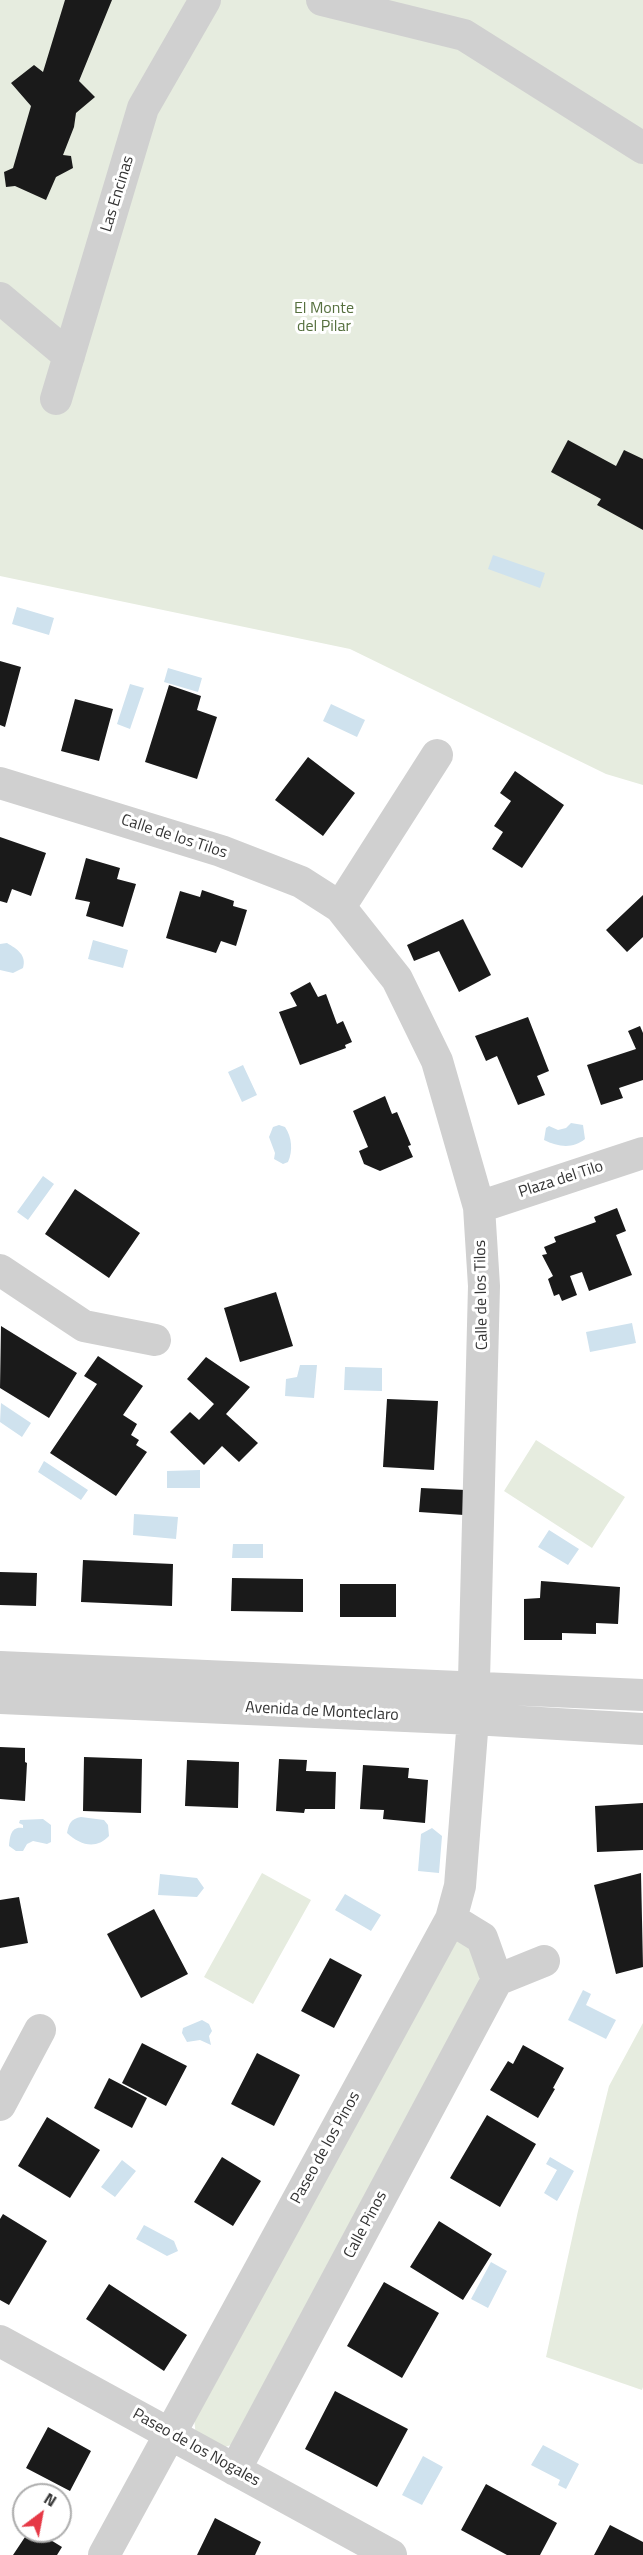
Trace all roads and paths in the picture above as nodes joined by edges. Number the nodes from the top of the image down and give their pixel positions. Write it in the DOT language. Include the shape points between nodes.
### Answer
graph roads {
  1 [pos="205,0"];
  2 [pos="322,0"];
  3 [pos="643,148"];
  4 [pos="0,298"];
  5 [pos="69,356"];
  6 [pos="57,399"];
  7 [pos="437,755"];
  8 [pos="0,783"];
  9 [pos="340,907"];
  10 [pos="643,1153"];
  11 [pos="479,1207"];
  12 [pos="0,1270"];
  13 [pos="155,1340"];
  14 [pos="0,1667"];
  15 [pos="474,1688"];
  16 [pos="643,1695"];
  17 [pos="0,1698"];
  18 [pos="473,1719"];
  19 [pos="643,1729"];
  20 [pos="451,1919"];
  21 [pos="544,1961"];
  22 [pos="497,1980"];
  23 [pos="40,2030"];
  24 [pos="0,2105"];
  25 [pos="0,2341"];
  26 [pos="169,2433"];
  27 [pos="236,2470"];
  28 [pos="104,2555"];
  29 [pos="391,2555"];
  1 -- 5 [label="street, Las Encinas" via="143,108"];
  2 -- 3 [label="street" via="464,35"];
  4 -- 5 [label="street"];
  5 -- 6 [label="street, Las Encinas"];
  7 -- 9 [label="street"];
  8 -- 9 [label="street, Calle de los Tilos" via="220,851 301,882"];
  9 -- 11 [label="street, Calle de los Tilos" via="397,980 437,1061"];
  10 -- 11 [label="street, Plaza del Tilo"];
  11 -- 15 [label="street, Calle de los Tilos" via="484,1286"];
  12 -- 13 [label="street" via="84,1326"];
  14 -- 15 [label="street, Avenida de Monteclaro"];
  15 -- 16 [label="street, Avenida de Monteclaro"];
  15 -- 18 [label="street, Calle de los Tilos"];
  17 -- 18 [label="street, Avenida de Monteclaro"];
  18 -- 19 [label="street, Avenida de Monteclaro"];
  18 -- 20 [label="street, Paseo de los Pinos" via="460,1886"];
  20 -- 22 [label="street" via="482,1938"];
  20 -- 26 [label="street, Paseo de los Pinos"];
  21 -- 22 [label="street"];
  22 -- 27 [label="street, Calle Pinos"];
  23 -- 24 [label="street"];
  25 -- 26 [label="street, Paseo de los Nogales"];
  26 -- 27 [label="street, Paseo de los Nogales"];
  26 -- 28 [label="street, Paseo de los Pinos"];
  27 -- 29 [label="street, Paseo de los Nogales"];
}
